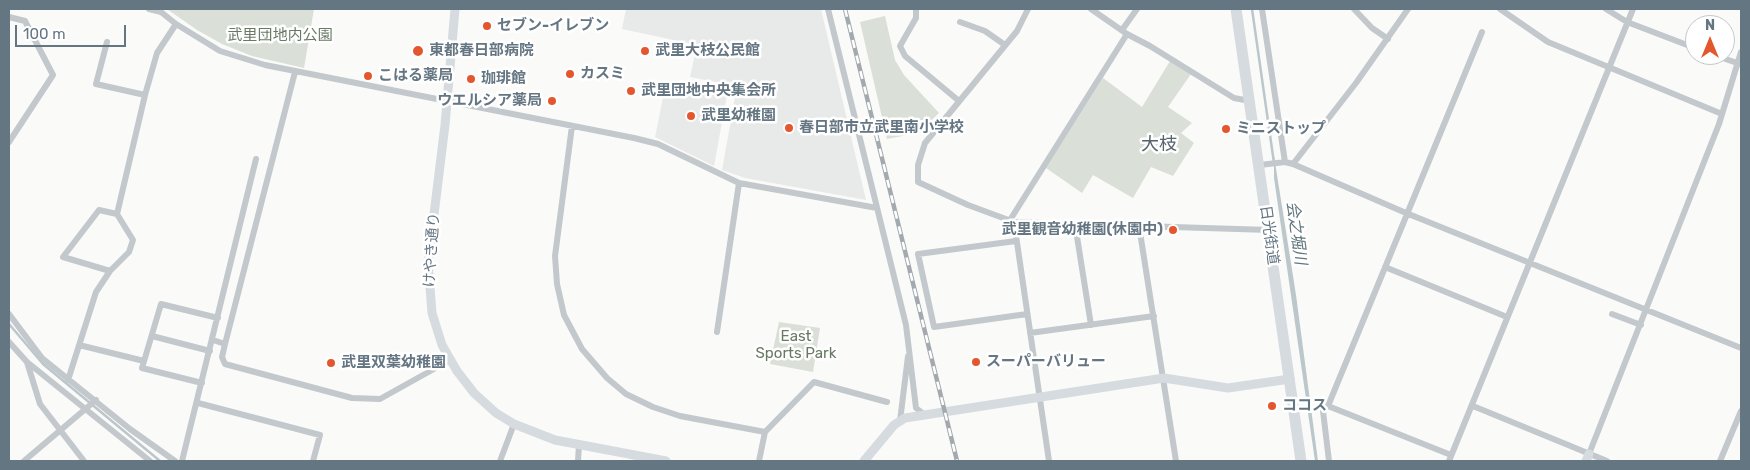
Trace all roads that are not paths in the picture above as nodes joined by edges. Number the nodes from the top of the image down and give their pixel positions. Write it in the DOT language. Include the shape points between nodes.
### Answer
graph roads {
  1 [pos="149,9"];
  2 [pos="455,9"];
  3 [pos="828,9"];
  4 [pos="916,9"];
  5 [pos="1028,9"];
  6 [pos="1092,9"];
  7 [pos="1137,9"];
  8 [pos="1236,9"];
  9 [pos="1262,9"];
  10 [pos="1354,9"];
  11 [pos="1408,9"];
  12 [pos="1500,9"];
  13 [pos="1606,9"];
  14 [pos="1633,9"];
  15 [pos="161,10"];
  16 [pos="9,17"];
  17 [pos="960,22"];
  18 [pos="1627,22"];
  19 [pos="176,24"];
  20 [pos="1125,32"];
  21 [pos="1482,32"];
  22 [pos="1388,39"];
  23 [pos="107,42"];
  24 [pos="1685,44"];
  25 [pos="1006,45"];
  26 [pos="1741,52"];
  27 [pos="1739,64"];
  28 [pos="1610,66"];
  29 [pos="295,72"];
  30 [pos="145,95"];
  31 [pos="446,101"];
  32 [pos="959,101"];
  33 [pos="1250,101"];
  34 [pos="1722,114"];
  35 [pos="572,126"];
  36 [pos="10,139"];
  37 [pos="256,159"];
  38 [pos="1284,163"];
  39 [pos="1293,164"];
  40 [pos="1264,165"];
  41 [pos="739,183"];
  42 [pos="877,208"];
  43 [pos="1406,213"];
  44 [pos="116,214"];
  45 [pos="1012,221"];
  46 [pos="1075,224"];
  47 [pos="1139,226"];
  48 [pos="1269,230"];
  49 [pos="1016,241"];
  50 [pos="1528,263"];
  51 [pos="1385,267"];
  52 [pos="110,270"];
  53 [pos="1647,311"];
  54 [pos="9,314"];
  55 [pos="1027,314"];
  56 [pos="1612,314"];
  57 [pos="1154,316"];
  58 [pos="1506,317"];
  59 [pos="218,318"];
  60 [pos="1090,325"];
  61 [pos="1641,325"];
  62 [pos="717,332"];
  63 [pos="1030,333"];
  64 [pos="152,336"];
  65 [pos="213,340"];
  66 [pos="9,342"];
  67 [pos="225,344"];
  68 [pos="79,345"];
  69 [pos="909,345"];
  70 [pos="1741,348"];
  71 [pos="210,351"];
  72 [pos="450,360"];
  73 [pos="144,361"];
  74 [pos="26,362"];
  75 [pos="1164,378"];
  76 [pos="1290,379"];
  77 [pos="68,380"];
  78 [pos="202,382"];
  79 [pos="1039,396"];
  80 [pos="96,400"];
  81 [pos="887,402"];
  82 [pos="198,403"];
  83 [pos="1328,406"];
  84 [pos="1473,406"];
  85 [pos="85,410"];
  86 [pos="924,415"];
  87 [pos="1740,416"];
  88 [pos="900,420"];
  89 [pos="514,424"];
  90 [pos="60,431"];
  91 [pos="765,432"];
  92 [pos="579,445"];
  93 [pos="1587,457"];
  94 [pos="1450,458"];
  95 [pos="24,461"];
  96 [pos="84,461"];
  97 [pos="150,461"];
  98 [pos="175,461"];
  99 [pos="182,461"];
  100 [pos="313,461"];
  101 [pos="500,461"];
  102 [pos="578,461"];
  103 [pos="666,461"];
  104 [pos="759,461"];
  105 [pos="864,461"];
  106 [pos="1049,461"];
  107 [pos="1176,461"];
  108 [pos="1301,461"];
  109 [pos="1329,461"];
  110 [pos="1607,461"];
  111 [pos="1720,461"];
  1 -- 15 [label="street"];
  2 -- 31 [label="street, けやき通り"];
  3 -- 42 [label="street"];
  4 -- 32 [label="street" via="916,18 900,46 905,56"];
  5 -- 25 [label="street"];
  6 -- 20 [label="street"];
  7 -- 20 [label="street"];
  8 -- 33 [label="highway, 日光街道"];
  9 -- 38 [label="street"];
  10 -- 22 [label="street"];
  11 -- 22 [label="street"];
  12 -- 28 [label="street" via="1548,42"];
  13 -- 18 [label="street"];
  14 -- 18 [label="street"];
  15 -- 19 [label="street"];
  16 -- 36 [label="street" via="25,21 53,75"];
  17 -- 25 [label="street" via="985,31"];
  18 -- 24 [label="street"];
  18 -- 28 [label="street"];
  19 -- 29 [label="street" via="220,51"];
  19 -- 30 [label="street" via="157,53"];
  20 -- 33 [label="street" via="1234,98"];
  20 -- 45 [label="street"];
  21 -- 43 [label="street"];
  22 -- 39 [label="street"];
  23 -- 30 [label="street" via="96,84"];
  25 -- 32 [label="street"];
  26 -- 27 [label="street"];
  27 -- 34 [label="street"];
  28 -- 34 [label="street"];
  28 -- 50 [label="street"];
  29 -- 31 [label="street"];
  29 -- 67 [label="street"];
  30 -- 44 [label="street"];
  31 -- 35 [label="street"];
  31 -- 72 [label="street, けやき通り" via="428,278 432,314"];
  32 -- 45 [label="street" via="920,152 918,182"];
  33 -- 40 [label="highway, 日光街道"];
  34 -- 53 [label="street"];
  35 -- 41 [label="street" via="658,144"];
  35 -- 91 [label="street" via="555,256 564,315 582,350 626,394 653,407 680,416"];
  37 -- 59 [label="street"];
  38 -- 39 [label="street"];
  38 -- 40 [label="street"];
  39 -- 43 [label="street"];
  40 -- 48 [label="highway, 日光街道"];
  41 -- 42 [label="street"];
  41 -- 62 [label="street"];
  42 -- 69 [label="street"];
  43 -- 50 [label="street"];
  43 -- 51 [label="street"];
  44 -- 52 [label="street" via="133,240 128,252"];
  44 -- 52 [label="street" via="100,210 63,257"];
  45 -- 46 [label="street"];
  45 -- 49 [label="street"];
  46 -- 47 [label="street"];
  46 -- 60 [label="street"];
  47 -- 48 [label="street"];
  47 -- 57 [label="street"];
  48 -- 76 [label="highway, 日光街道"];
  49 -- 55 [label="street"];
  49 -- 55 [label="street" via="918,254 934,327"];
  50 -- 53 [label="street"];
  50 -- 58 [label="street"];
  51 -- 58 [label="street"];
  51 -- 83 [label="street"];
  52 -- 68 [label="street" via="96,292"];
  53 -- 61 [label="street"];
  53 -- 70 [label="street"];
  54 -- 77 [label="street" via="42,358"];
  55 -- 63 [label="street"];
  56 -- 61 [label="street"];
  57 -- 60 [label="street"];
  57 -- 75 [label="street"];
  58 -- 84 [label="street"];
  59 -- 64 [label="street" via="161,304"];
  59 -- 65 [label="street"];
  60 -- 63 [label="street"];
  61 -- 93 [label="street"];
  63 -- 79 [label="street"];
  64 -- 71 [label="street"];
  64 -- 73 [label="street"];
  65 -- 67 [label="street"];
  65 -- 71 [label="street"];
  66 -- 74 [label="street"];
  67 -- 72 [label="street" via="222,357 225,364 352,398 380,399"];
  68 -- 73 [label="street"];
  68 -- 77 [label="street"];
  69 -- 86 [label="street" via="916,408"];
  69 -- 88 [label="street"];
  71 -- 78 [label="street"];
  72 -- 89 [label="street, けやき通り" via="474,393"];
  73 -- 78 [label="street" via="142,368"];
  74 -- 85 [label="street"];
  74 -- 90 [label="street" via="40,404"];
  75 -- 76 [label="street" via="1228,388"];
  75 -- 79 [label="street"];
  75 -- 107 [label="street"];
  76 -- 108 [label="highway, 日光街道"];
  77 -- 80 [label="street"];
  78 -- 82 [label="street"];
  79 -- 86 [label="street"];
  79 -- 106 [label="street"];
  80 -- 85 [label="street"];
  80 -- 98 [label="street"];
  81 -- 91 [label="street" via="814,382"];
  82 -- 99 [label="street"];
  82 -- 100 [label="street" via="320,435"];
  83 -- 94 [label="street"];
  83 -- 109 [label="street" via="1322,411"];
  84 -- 93 [label="street"];
  84 -- 94 [label="street"];
  85 -- 90 [label="street"];
  85 -- 97 [label="street"];
  86 -- 88 [label="street"];
  87 -- 111 [label="street"];
  88 -- 105 [label="street"];
  89 -- 92 [label="street, けやき通り"];
  89 -- 101 [label="street"];
  90 -- 95 [label="street"];
  90 -- 96 [label="street"];
  91 -- 104 [label="street"];
  92 -- 102 [label="street"];
  92 -- 103 [label="street, けやき通り"];
  93 -- 110 [label="street"];
}
